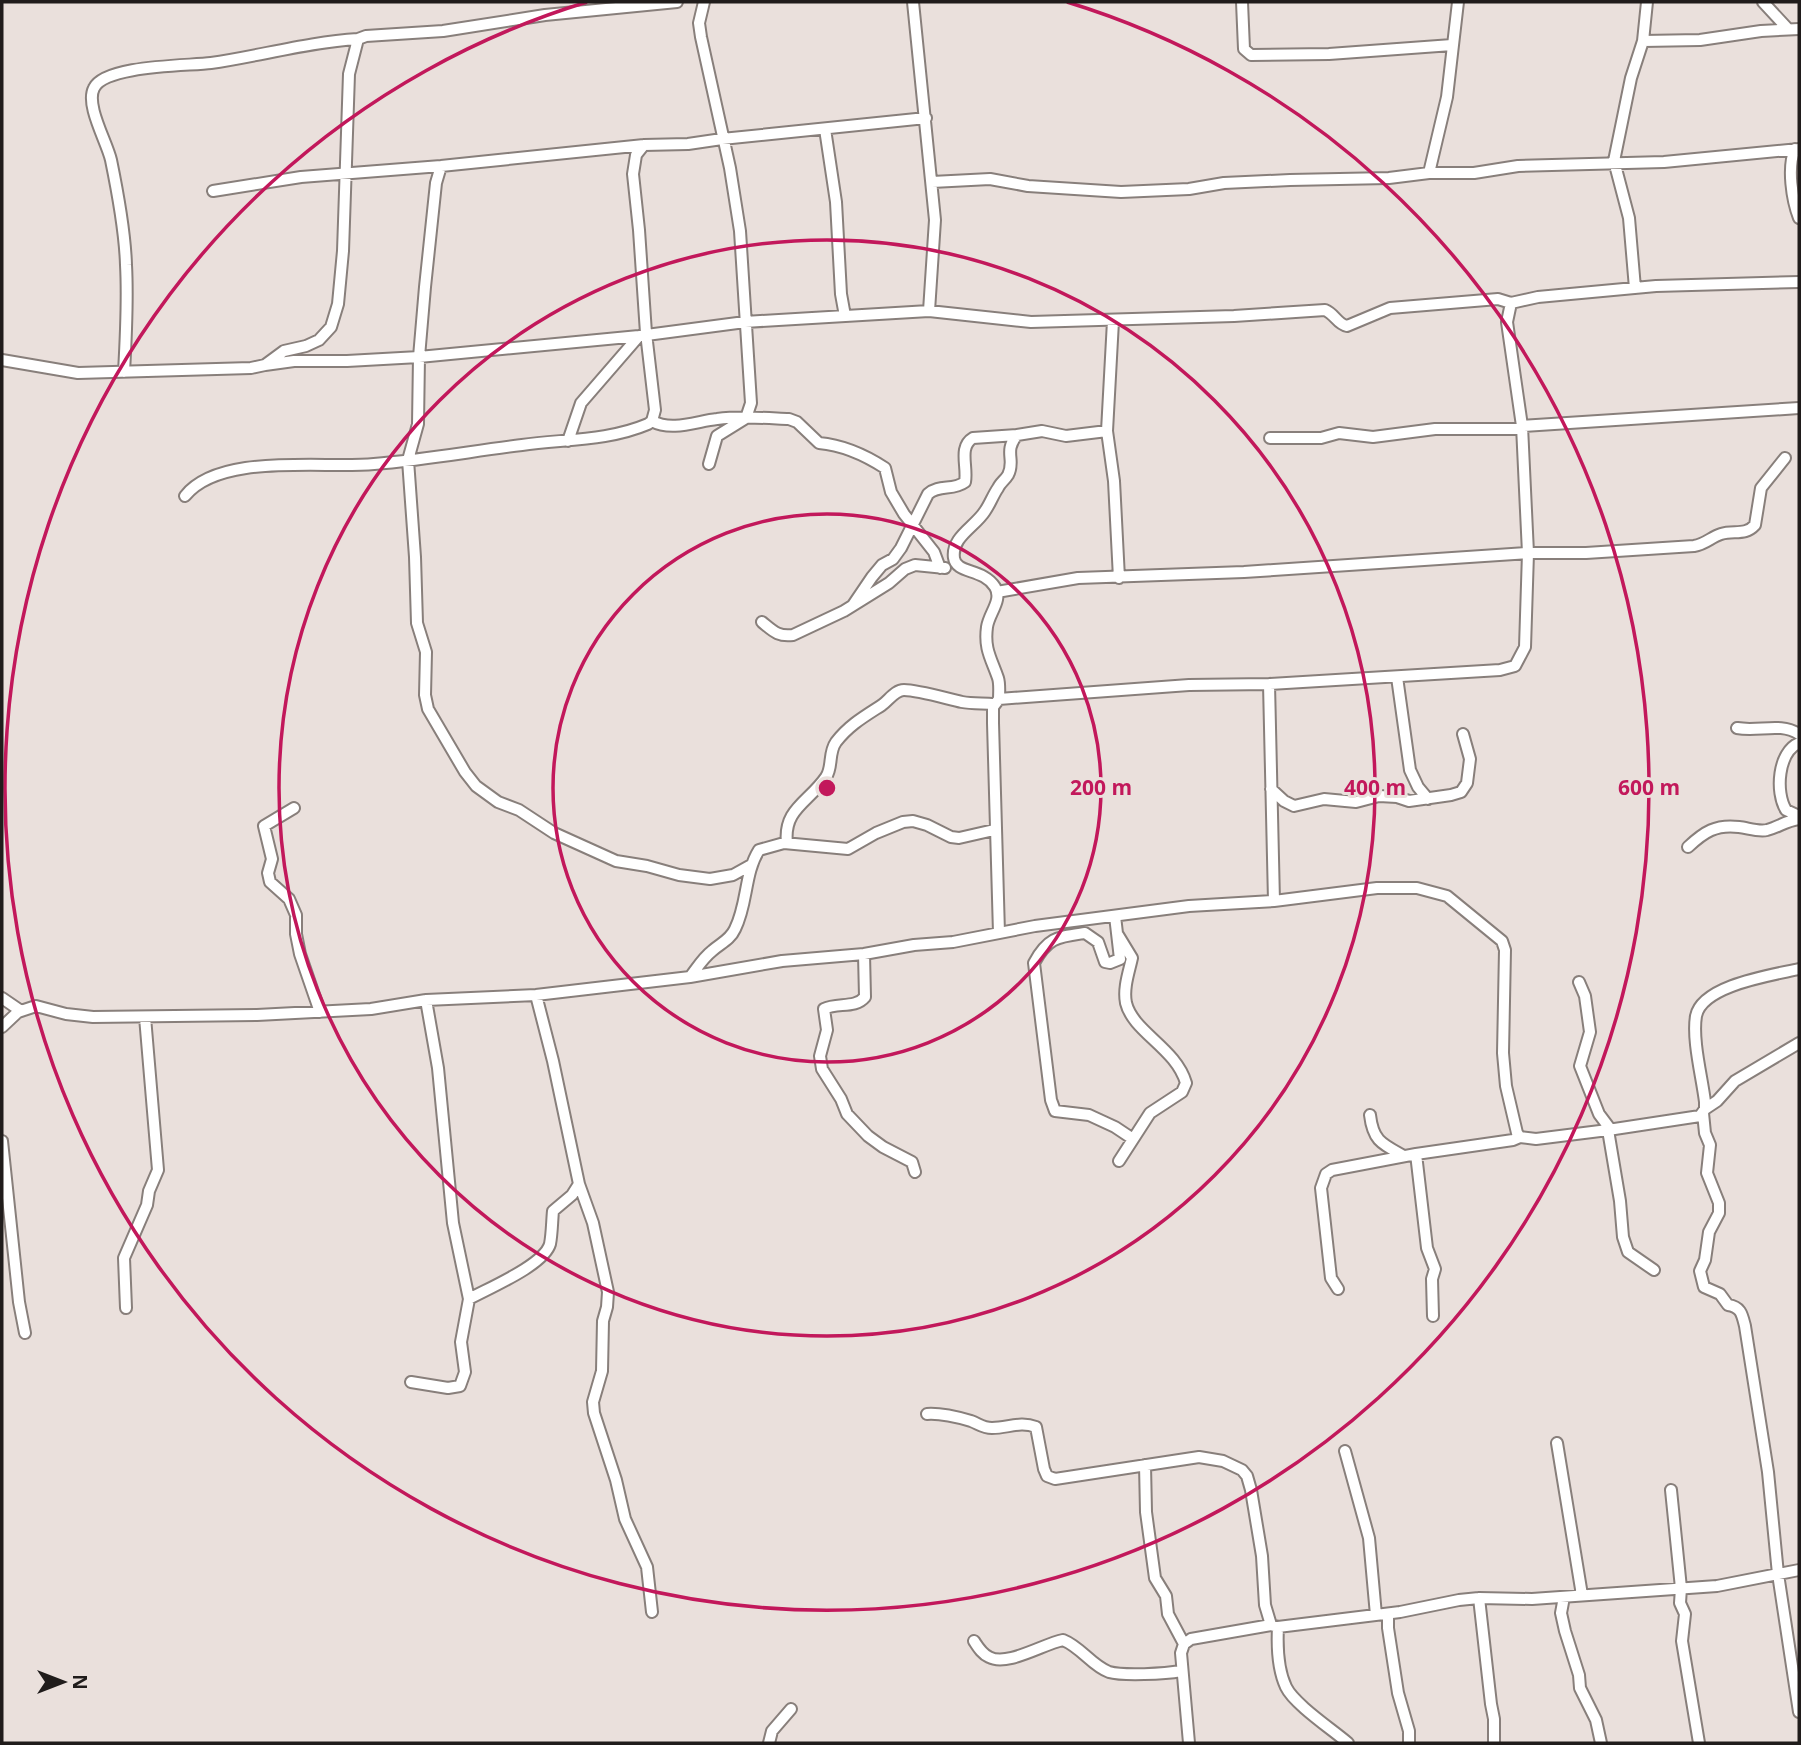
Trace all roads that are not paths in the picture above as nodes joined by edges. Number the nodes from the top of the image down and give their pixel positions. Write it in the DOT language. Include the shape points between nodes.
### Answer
graph roads {
  1 [pos="677,2"];
  2 [pos="704,2"];
  3 [pos="913,2"];
  4 [pos="1242,2"];
  5 [pos="1458,2"];
  6 [pos="1647,2"];
  7 [pos="1763,2"];
  8 [pos="1794,29"];
  9 [pos="358,39"];
  10 [pos="1643,41"];
  11 [pos="1452,45"];
  12 [pos="926,117"];
  13 [pos="825,129"];
  14 [pos="722,139"];
  15 [pos="645,145"];
  16 [pos="1797,149"];
  17 [pos="1614,161"];
  18 [pos="441,166"];
  19 [pos="344,173"];
  20 [pos="1429,173"];
  21 [pos="932,182"];
  22 [pos="213,191"];
  23 [pos="1799,219"];
  24 [pos="1799,282"];
  25 [pos="1635,288"];
  26 [pos="1511,303"];
  27 [pos="929,312"];
  28 [pos="845,316"];
  29 [pos="1113,321"];
  30 [pos="745,322"];
  31 [pos="642,335"];
  32 [pos="419,357"];
  33 [pos="2,359"];
  34 [pos="265,365"];
  35 [pos="124,372"];
  36 [pos="1799,408"];
  37 [pos="746,418"];
  38 [pos="652,421"];
  39 [pos="1522,427"];
  40 [pos="1107,431"];
  41 [pos="1017,435"];
  42 [pos="1270,438"];
  43 [pos="568,441"];
  44 [pos="1785,458"];
  45 [pos="408,460"];
  46 [pos="709,464"];
  47 [pos="186,496"];
  48 [pos="914,526"];
  49 [pos="1528,553"];
  50 [pos="940,568"];
  51 [pos="962,570"];
  52 [pos="1119,578"];
  53 [pos="998,592"];
  54 [pos="853,605"];
  55 [pos="762,622"];
  56 [pos="1397,677"];
  57 [pos="1269,684"];
  58 [pos="996,701"];
  59 [pos="1737,728"];
  60 [pos="1463,734"];
  61 [pos="1799,734"];
  62 [pos="1799,743"];
  63 [pos="1271,789"];
  64 [pos="1428,799"];
  65 [pos="294,808"];
  66 [pos="1799,818"];
  67 [pos="995,830"];
  68 [pos="787,843"];
  69 [pos="1688,847"];
  70 [pos="751,865"];
  71 [pos="1273,901"];
  72 [pos="1115,916"];
  73 [pos="999,933"];
  74 [pos="1116,933"];
  75 [pos="864,954"];
  76 [pos="1799,969"];
  77 [pos="690,977"];
  78 [pos="1579,982"];
  79 [pos="536,995"];
  80 [pos="2,998"];
  81 [pos="426,1000"];
  82 [pos="21,1011"];
  83 [pos="320,1012"];
  84 [pos="145,1017"];
  85 [pos="2,1027"];
  86 [pos="1799,1043"];
  87 [pos="1704,1111"];
  88 [pos="1370,1115"];
  89 [pos="1609,1130"];
  90 [pos="1520,1137"];
  91 [pos="1133,1139"];
  92 [pos="2,1141"];
  93 [pos="1416,1154"];
  94 [pos="1404,1156"];
  95 [pos="1119,1161"];
  96 [pos="915,1172"];
  97 [pos="579,1184"];
  98 [pos="1654,1269"];
  99 [pos="1338,1289"];
  100 [pos="469,1299"];
  101 [pos="126,1308"];
  102 [pos="1433,1316"];
  103 [pos="24,1333"];
  104 [pos="411,1382"];
  105 [pos="927,1414"];
  106 [pos="1557,1443"];
  107 [pos="1345,1451"];
  108 [pos="1146,1465"];
  109 [pos="1671,1490"];
  110 [pos="1799,1570"];
  111 [pos="1778,1574"];
  112 [pos="1681,1588"];
  113 [pos="1582,1595"];
  114 [pos="1564,1597"];
  115 [pos="1479,1598"];
  116 [pos="652,1612"];
  117 [pos="1388,1614"];
  118 [pos="1376,1615"];
  119 [pos="1275,1626"];
  120 [pos="974,1641"];
  121 [pos="1184,1644"];
  122 [pos="1181,1671"];
  123 [pos="791,1709"];
  124 [pos="1799,1712"];
  125 [pos="769,1743"];
  126 [pos="1189,1743"];
  127 [pos="1348,1743"];
  128 [pos="1409,1743"];
  129 [pos="1494,1743"];
  130 [pos="1601,1743"];
  131 [pos="1699,1743"];
  1 -- 9 [label="street"];
  2 -- 14 [label="street" via="699,23"];
  3 -- 12 [label="street"];
  4 -- 11 [label="street" via="1244,50 1251,55"];
  5 -- 11 [label="street"];
  6 -- 10 [label="street"];
  7 -- 8 [label="street"];
  8 -- 10 [label="street" via="1700,40"];
  9 -- 19 [label="street" via="349,74"];
  9 -- 35 [label="street" via="211,63 146,67 108,77 93,89 123,230"];
  10 -- 17 [label="street"];
  11 -- 20 [label="street" via="1447,97"];
  12 -- 13 [label="street"];
  12 -- 21 [label="street"];
  13 -- 14 [label="street"];
  13 -- 28 [label="street"];
  14 -- 15 [label="street"];
  14 -- 30 [label="street" via="740,231"];
  15 -- 18 [label="street"];
  15 -- 31 [label="street" via="636,155 633,174"];
  16 -- 17 [label="street" via="1664,162"];
  16 -- 23 [label="street" via="1790,174"];
  17 -- 20 [label="street"];
  17 -- 25 [label="street" via="1629,218"];
  18 -- 19 [label="street"];
  18 -- 32 [label="street"];
  19 -- 22 [label="street"];
  19 -- 34 [label="street" via="338,304 331,327 319,340 284,351"];
  20 -- 21 [label="street" via="1121,192 990,180"];
  21 -- 27 [label="street" via="935,220"];
  24 -- 25 [label="street"];
  25 -- 26 [label="street"];
  26 -- 29 [label="street" via="1499,299 1390,308 1347,326 1325,310"];
  26 -- 39 [label="street" via="1507,322"];
  27 -- 28 [label="street"];
  27 -- 29 [label="street" via="1031,322"];
  28 -- 30 [label="street"];
  29 -- 40 [label="street"];
  30 -- 31 [label="street"];
  30 -- 37 [label="street" via="751,403"];
  31 -- 32 [label="street"];
  31 -- 38 [label="street" via="654,402"];
  31 -- 43 [label="street" via="581,403"];
  32 -- 34 [label="street"];
  32 -- 45 [label="street" via="418,424"];
  33 -- 35 [label="street" via="78,373"];
  34 -- 35 [label="street"];
  36 -- 39 [label="street"];
  37 -- 38 [label="street" via="666,425"];
  37 -- 46 [label="street" via="717,436"];
  37 -- 48 [label="street" via="789,419 819,443 833,443 873,460 885,468 891,492"];
  38 -- 43 [label="street" via="602,437"];
  39 -- 42 [label="street"];
  39 -- 49 [label="street"];
  40 -- 41 [label="street"];
  40 -- 52 [label="street"];
  41 -- 48 [label="street" via="968,441 965,482 958,487 934,488"];
  41 -- 51 [label="street" via="1009,448 1009,474 980,518 956,542 955,564"];
  43 -- 45 [label="street"];
  44 -- 49 [label="street" via="1761,488 1755,525 1744,533 1720,534 1694,546"];
  45 -- 47 [label="street" via="370,465 267,465 200,482"];
  45 -- 70 [label="street" via="417,623 426,652 427,704 476,786 543,828 616,861 710,879 733,875"];
  48 -- 50 [label="street"];
  48 -- 54 [label="street" via="893,559 872,577"];
  49 -- 52 [label="street"];
  49 -- 56 [label="street" via="1525,647 1516,666"];
  50 -- 51 [label="street"];
  50 -- 54 [label="street" via="915,565 905,569"];
  51 -- 53 [label="street" via="988,577"];
  52 -- 53 [label="street" via="1078,578"];
  53 -- 58 [label="street" via="986,646 999,681"];
  54 -- 55 [label="street" via="793,635 776,634"];
  56 -- 57 [label="street"];
  56 -- 64 [label="street" via="1410,770"];
  57 -- 58 [label="street" via="1189,685"];
  57 -- 63 [label="street"];
  58 -- 67 [label="street"];
  58 -- 68 [label="street" via="964,703 904,690 869,711 833,747 828,775 788,821"];
  59 -- 61 [label="street" via="1787,727"];
  60 -- 64 [label="street" via="1470,760 1466,783 1461,792"];
  62 -- 66 [label="street" via="1785,757 1780,793 1786,810"];
  63 -- 64 [label="street" via="1294,806 1379,796"];
  63 -- 71 [label="street"];
  65 -- 83 [label="street" via="264,826 272,859 268,873 296,915 300,954"];
  66 -- 69 [label="street" via="1767,830 1705,831"];
  67 -- 68 [label="street" via="959,838 913,821 876,832 848,849"];
  67 -- 73 [label="street"];
  68 -- 70 [label="street" via="760,850"];
  70 -- 77 [label="street" via="734,932"];
  71 -- 72 [label="street"];
  71 -- 90 [label="street" via="1377,888 1418,888 1447,897 1496,934 1505,950 1506,1086"];
  72 -- 73 [label="street"];
  72 -- 74 [label="street"];
  73 -- 75 [label="street"];
  74 -- 91 [label="street" via="1132,958 1126,1004 1134,1019 1168,1052 1186,1083 1182,1092 1150,1113"];
  74 -- 91 [label="street" via="1120,959 1116,962 1105,962 1098,943 1085,933 1057,937 1034,962 1055,1111 1089,1115"];
  75 -- 77 [label="street" via="782,961"];
  75 -- 96 [label="street" via="865,997 853,1005 824,1009 827,1030 820,1056 822,1069 847,1114 868,1136 912,1162"];
  76 -- 87 [label="street" via="1746,981 1701,1004 1695,1027"];
  77 -- 79 [label="street"];
  78 -- 89 [label="street" via="1590,1032 1580,1066"];
  79 -- 81 [label="street"];
  79 -- 97 [label="street"];
  80 -- 82 [label="street"];
  81 -- 83 [label="street"];
  81 -- 100 [label="street" via="438,1068 453,1223"];
  82 -- 84 [label="street" via="37,1006 93,1017"];
  82 -- 85 [label="street"];
  83 -- 84 [label="street"];
  84 -- 101 [label="street" via="158,1170 124,1258"];
  86 -- 87 [label="street" via="1735,1082"];
  87 -- 89 [label="street" via="1693,1118"];
  87 -- 111 [label="street" via="1710,1145 1707,1173 1719,1213 1709,1231 1700,1275 1704,1287 1736,1306 1744,1319 1768,1472"];
  88 -- 94 [label="street" via="1378,1141"];
  89 -- 90 [label="street"];
  89 -- 98 [label="street" via="1623,1237 1628,1252"];
  90 -- 93 [label="street"];
  91 -- 95 [label="street"];
  92 -- 103 [label="street"];
  93 -- 94 [label="street"];
  93 -- 102 [label="street" via="1427,1248 1434,1269"];
  94 -- 99 [label="street" via="1326,1174 1321,1188 1331,1278"];
  97 -- 100 [label="street" via="553,1211 546,1254"];
  97 -- 116 [label="street" via="608,1292 594,1413 625,1519 647,1566"];
  100 -- 104 [label="street" via="461,1342 465,1372 460,1386"];
  105 -- 108 [label="street" via="947,1415 981,1427 1026,1423 1036,1427 1044,1469 1055,1479"];
  106 -- 113 [label="street"];
  107 -- 118 [label="street" via="1369,1538"];
  108 -- 119 [label="street" via="1210,1457 1247,1476 1262,1556 1265,1605"];
  108 -- 121 [label="street" via="1146,1512 1155,1578"];
  109 -- 112 [label="street"];
  110 -- 111 [label="street"];
  111 -- 112 [label="street"];
  111 -- 124 [label="street"];
  112 -- 113 [label="street"];
  112 -- 131 [label="street" via="1679,1603 1685,1614 1682,1641"];
  113 -- 114 [label="street"];
  114 -- 115 [label="street"];
  114 -- 130 [label="street" via="1565,1631"];
  115 -- 117 [label="street"];
  115 -- 129 [label="street"];
  117 -- 118 [label="street"];
  117 -- 128 [label="street"];
  118 -- 119 [label="street"];
  119 -- 121 [label="street" via="1191,1639"];
  119 -- 127 [label="street" via="1286,1686"];
  120 -- 122 [label="street" via="997,1660 1063,1640 1108,1671 1160,1675"];
  121 -- 122 [label="street"];
  122 -- 126 [label="street"];
  123 -- 125 [label="street" via="772,1731"];
}
